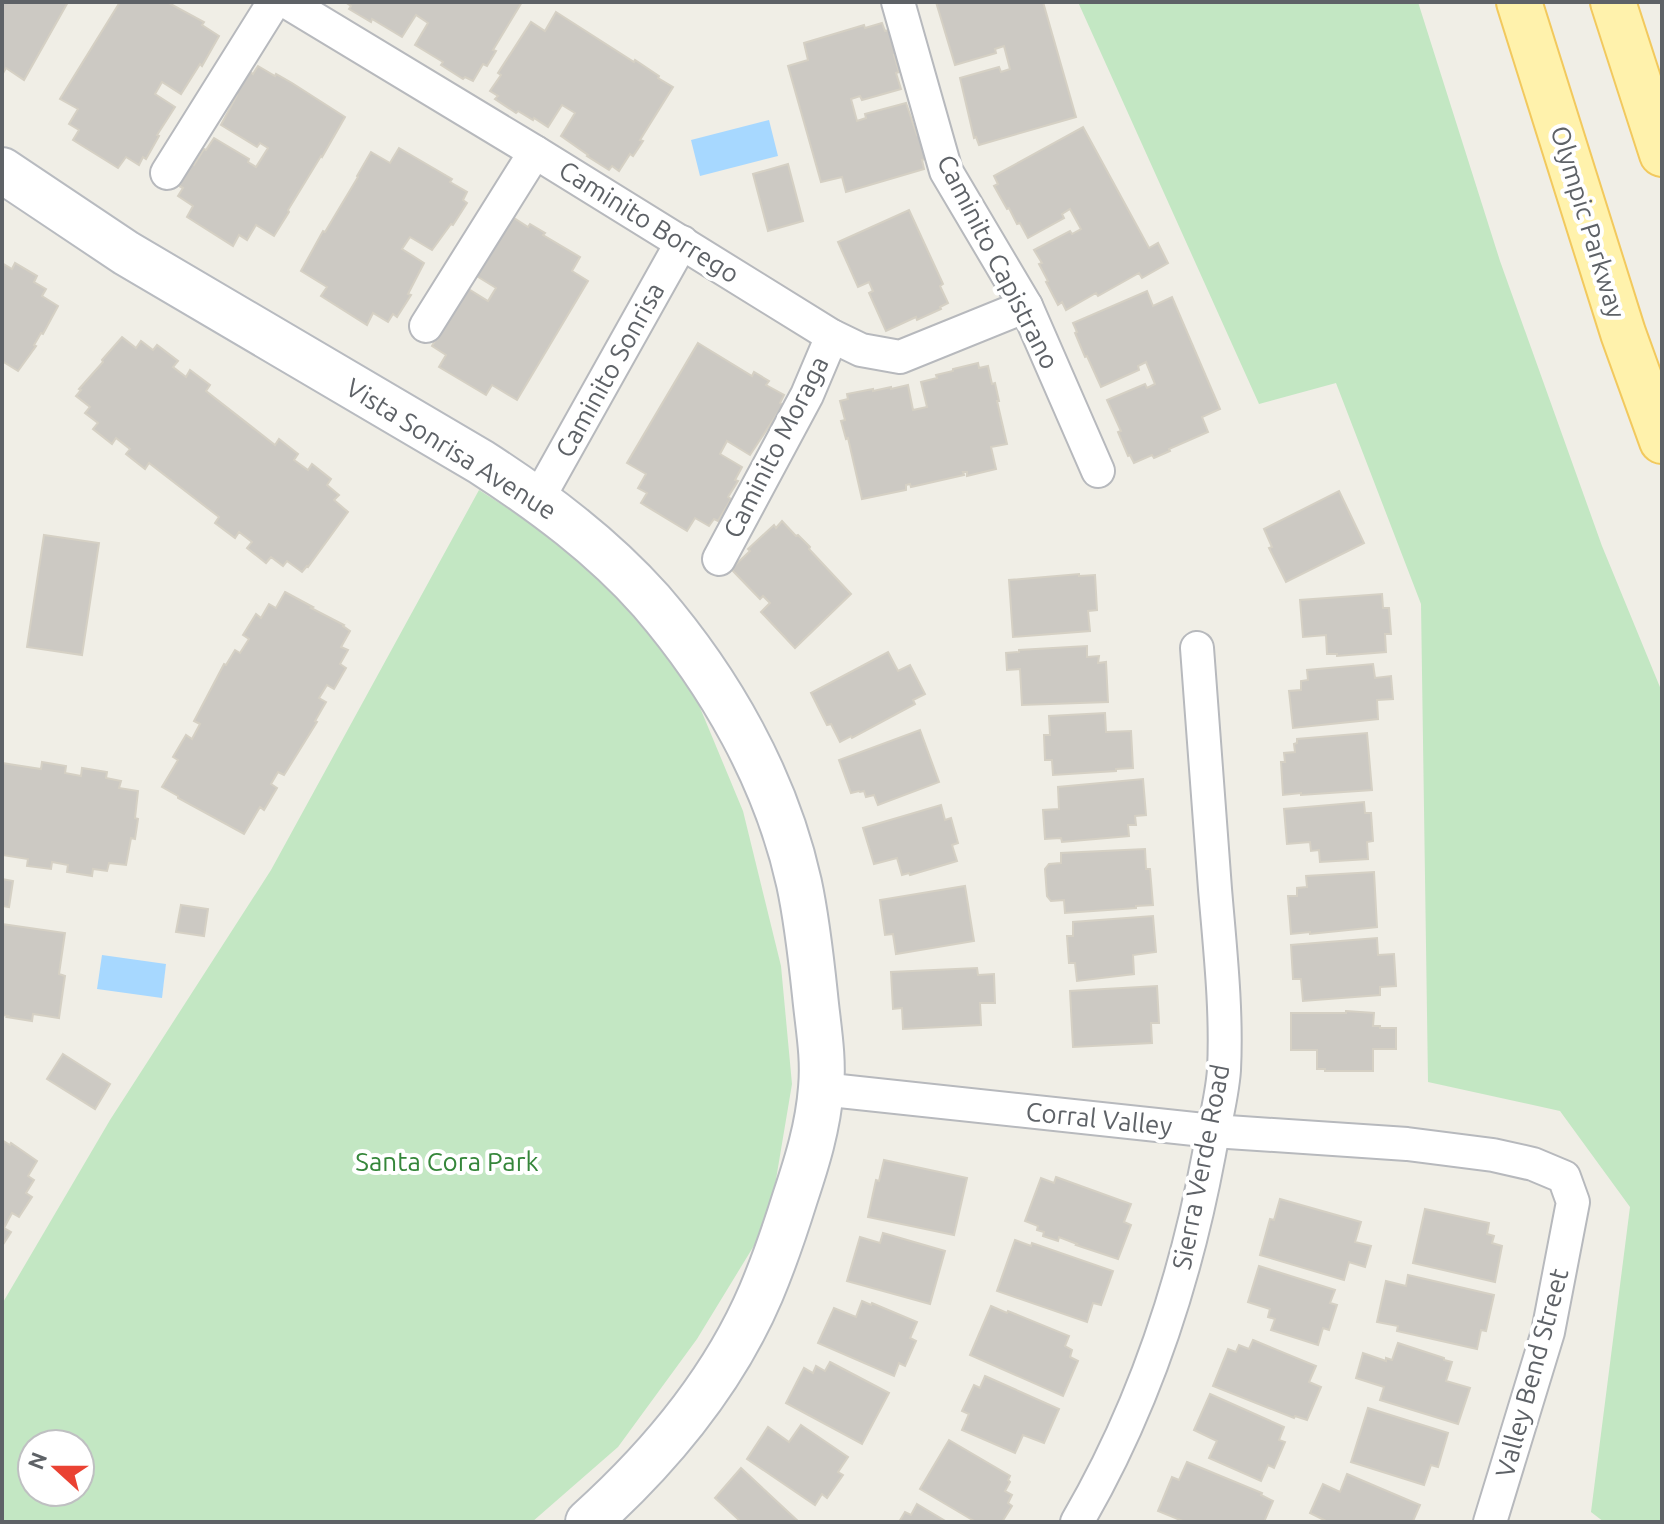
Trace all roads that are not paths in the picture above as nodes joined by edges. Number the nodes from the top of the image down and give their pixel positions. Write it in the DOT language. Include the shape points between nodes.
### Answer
graph roads {
  1 [pos="274,2"];
  2 [pos="287,2"];
  3 [pos="898,2"];
  4 [pos="1519,2"];
  5 [pos="1613,2"];
  6 [pos="535,152"];
  7 [pos="1662,154"];
  8 [pos="2,170"];
  9 [pos="167,173"];
  10 [pos="682,242"];
  11 [pos="1026,306"];
  12 [pos="426,326"];
  13 [pos="832,336"];
  14 [pos="1662,441"];
  15 [pos="1098,471"];
  16 [pos="538,499"];
  17 [pos="719,559"];
  18 [pos="1197,648"];
  19 [pos="821,1089"];
  20 [pos="1213,1131"];
  21 [pos="1564,1177"];
  22 [pos="588,1522"];
  23 [pos="1077,1522"];
  24 [pos="1490,1522"];
  1 -- 9 [label="street"];
  2 -- 6 [label="street, Caminito Borrego"];
  3 -- 11 [label="street, Caminito Capistrano" via="946,171"];
  4 -- 14 [label="main road, Olympic Parkway"];
  5 -- 7 [label="main road"];
  6 -- 10 [label="street, Caminito Borrego"];
  6 -- 12 [label="street"];
  8 -- 16 [label="street, Vista Sonrisa Avenue" via="126,253"];
  10 -- 13 [label="street, Caminito Borrego"];
  10 -- 16 [label="street, Caminito Sonrisa"];
  11 -- 13 [label="street, Caminito Borrego" via="900,357 861,350"];
  11 -- 15 [label="street, Caminito Capistrano"];
  13 -- 17 [label="street, Caminito Moraga" via="807,395"];
  16 -- 19 [label="street, Vista Sonrisa Avenue" via="614,563 682,639 739,727 763,776 783,827 809,933 823,1058"];
  18 -- 20 [label="street, Sierra Verde Road" via="1224,1003 1224,1072"];
  19 -- 20 [label="street, Corral Valley"];
  19 -- 22 [label="street, Vista Sonrisa Avenue" via="813,1140 780,1245 729,1355 668,1443"];
  20 -- 21 [label="street, Corral Valley" via="1493,1155"];
  20 -- 23 [label="street, Sierra Verde Road" via="1185,1261 1160,1341 1112,1457"];
  21 -- 24 [label="street, Valley Bend Street" via="1573,1202 1548,1332"];
}
